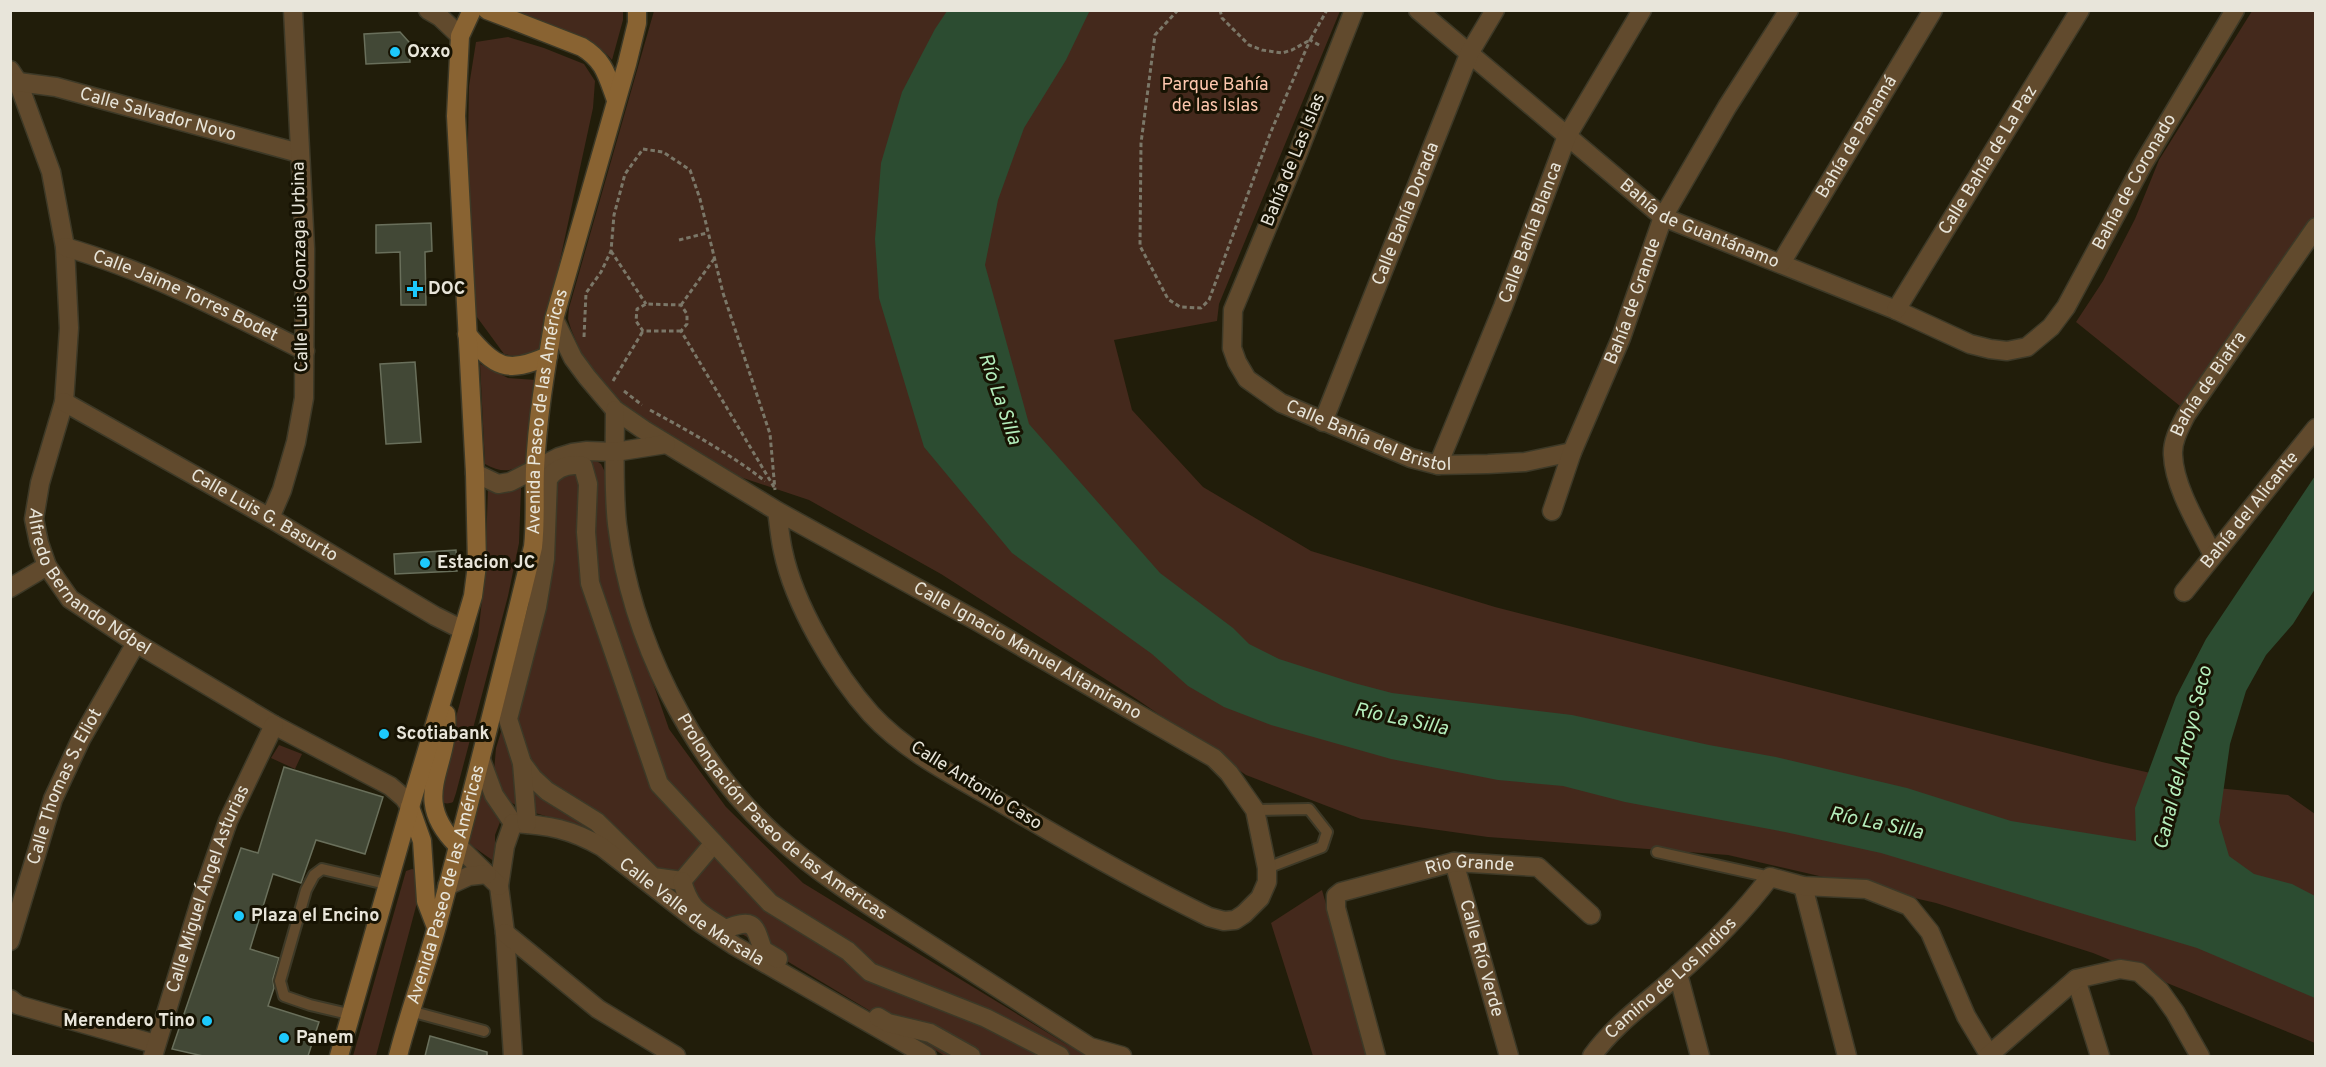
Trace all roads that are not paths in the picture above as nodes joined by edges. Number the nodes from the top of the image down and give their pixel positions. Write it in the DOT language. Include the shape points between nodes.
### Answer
graph roads {
  1 [pos="293,10"];
  2 [pos="428,10"];
  3 [pos="472,10"];
  4 [pos="487,10"];
  5 [pos="637,10"];
  6 [pos="1354,10"];
  7 [pos="1419,10"];
  8 [pos="1496,10"];
  9 [pos="1642,10"];
  10 [pos="1788,10"];
  11 [pos="1933,10"];
  12 [pos="2080,10"];
  13 [pos="2235,10"];
  14 [pos="460,36"];
  15 [pos="1470,52"];
  16 [pos="14,76"];
  17 [pos="616,99"];
  18 [pos="1567,136"];
  19 [pos="299,153"];
  20 [pos="1664,217"];
  21 [pos="2316,227"];
  22 [pos="65,247"];
  23 [pos="1781,262"];
  24 [pos="1233,310"];
  25 [pos="1896,310"];
  26 [pos="554,319"];
  27 [pos="467,334"];
  28 [pos="2027,346"];
  29 [pos="305,351"];
  30 [pos="548,356"];
  31 [pos="64,402"];
  32 [pos="615,410"];
  33 [pos="1323,422"];
  34 [pos="2316,428"];
  35 [pos="666,444"];
  36 [pos="1572,452"];
  37 [pos="615,460"];
  38 [pos="1438,465"];
  39 [pos="535,469"];
  40 [pos="475,473"];
  41 [pos="586,473"];
  42 [pos="1552,510"];
  43 [pos="777,511"];
  44 [pos="270,518"];
  45 [pos="2213,555"];
  46 [pos="47,566"];
  47 [pos="10,588"];
  48 [pos="2184,592"];
  49 [pos="463,630"];
  50 [pos="136,643"];
  51 [pos="445,695"];
  52 [pos="274,725"];
  53 [pos="481,760"];
  54 [pos="522,763"];
  55 [pos="410,807"];
  56 [pos="1255,810"];
  57 [pos="520,823"];
  58 [pos="714,843"];
  59 [pos="457,845"];
  60 [pos="1658,852"];
  61 [pos="1454,862"];
  62 [pos="1267,868"];
  63 [pos="1770,877"];
  64 [pos="493,880"];
  65 [pos="682,881"];
  66 [pos="390,885"];
  67 [pos="447,886"];
  68 [pos="1803,886"];
  69 [pos="1591,915"];
  70 [pos="1224,921"];
  71 [pos="436,927"];
  72 [pos="505,933"];
  73 [pos="11,937"];
  74 [pos="1678,974"];
  75 [pos="2076,979"];
  76 [pos="10,999"];
  77 [pos="410,1011"];
  78 [pos="352,1015"];
  79 [pos="484,1031"];
  80 [pos="1090,1047"];
  81 [pos="154,1050"];
  82 [pos="339,1056"];
  83 [pos="398,1056"];
  84 [pos="513,1056"];
  85 [pos="676,1056"];
  86 [pos="927,1056"];
  87 [pos="971,1056"];
  88 [pos="1061,1056"];
  89 [pos="1122,1056"];
  90 [pos="1376,1056"];
  91 [pos="1509,1056"];
  92 [pos="1592,1056"];
  93 [pos="1701,1056"];
  94 [pos="1847,1056"];
  95 [pos="1989,1056"];
  96 [pos="2100,1056"];
  97 [pos="2200,1056"];
  1 -- 19 [label="street, Calle Luis Gonzaga Urbina"];
  2 -- 14 [label="street"];
  3 -- 14 [label="main road"];
  4 -- 17 [label="main road" via="596,55"];
  5 -- 17 [label="main road, Avenida Paseo de las Américas"];
  6 -- 24 [label="street, Bahía de Las Islas"];
  7 -- 15 [label="street, Bahía de Guantánamo"];
  8 -- 15 [label="street, Calle Bahía Dorada"];
  9 -- 18 [label="street, Calle Bahía Blanca"];
  10 -- 20 [label="street, Bahía de Grande"];
  11 -- 23 [label="street, Bahía de Panamá"];
  12 -- 25 [label="street, Calle Bahía de La Paz"];
  13 -- 28 [label="street, Bahía de Coronado" via="2143,164 2066,307 2051,327"];
  14 -- 27 [label="main road" via="456,116"];
  15 -- 18 [label="street, Bahía de Guantánamo"];
  15 -- 33 [label="street, Calle Bahía Dorada"];
  16 -- 19 [label="street, Calle Salvador Novo"];
  16 -- 22 [label="street, Alfredo Bernando Nóbel" via="51,172"];
  17 -- 26 [label="main road, Avenida Paseo de las Américas"];
  18 -- 20 [label="street, Bahía de Guantánamo"];
  18 -- 38 [label="street, Calle Bahía Blanca"];
  19 -- 29 [label="street, Calle Luis Gonzaga Urbina" via="305,249"];
  20 -- 23 [label="street, Bahía de Guantánamo"];
  20 -- 36 [label="street, Bahía de Grande" via="1621,338"];
  21 -- 45 [label="street, Bahía de Biafra" via="2176,435 2173,454 2177,477"];
  22 -- 29 [label="street, Calle Jaime Torres Bodet" via="100,257 217,307"];
  22 -- 31 [label="street, Alfredo Bernando Nóbel" via="69,328"];
  23 -- 25 [label="street, Bahía de Guantánamo"];
  24 -- 33 [label="street, Calle Bahía del Bristol" via="1232,348 1247,379 1281,403"];
  25 -- 28 [label="street, Bahía de Guantánamo" via="1971,344 2007,351"];
  26 -- 30 [label="main road, Avenida Paseo de las Américas"];
  26 -- 32 [label="street, Calle Ignacio Manuel Altamirano" via="573,358"];
  27 -- 30 [label="main road" via="489,357 504,366 519,367"];
  27 -- 40 [label="main road"];
  29 -- 44 [label="street, Calle Luis Gonzaga Urbina" via="304,398 296,442"];
  30 -- 39 [label="main road, Avenida Paseo de las Américas"];
  31 -- 44 [label="street, Calle Luis G. Basurto"];
  31 -- 46 [label="street, Alfredo Bernando Nóbel" via="40,483 34,519"];
  32 -- 35 [label="street, Calle Ignacio Manuel Altamirano"];
  32 -- 37 [label="street, Prolongación Paseo de las Américas"];
  33 -- 38 [label="street, Calle Bahía del Bristol"];
  34 -- 45 [label="street, Bahía del Alicante"];
  35 -- 37 [label="street"];
  35 -- 43 [label="street, Calle Ignacio Manuel Altamirano"];
  36 -- 38 [label="street, Calle Bahía del Bristol" via="1525,462"];
  36 -- 42 [label="street, Bahía de Grande"];
  37 -- 39 [label="street" via="587,451 559,456"];
  37 -- 41 [label="street"];
  37 -- 80 [label="street, Prolongación Paseo de las Américas" via="617,524 647,643 680,714 734,789 773,832 819,872"];
  39 -- 40 [label="street" via="498,484"];
  39 -- 53 [label="main road, Avenida Paseo de las Américas" via="533,547"];
  40 -- 49 [label="main road" via="477,565"];
  41 -- 54 [label="street" via="583,466 575,465 561,468 548,479 545,559 537,607 508,719"];
  41 -- 58 [label="street" via="590,583 655,773 659,784"];
  43 -- 56 [label="street, Calle Ignacio Manuel Altamirano" via="1195,746 1229,773"];
  43 -- 70 [label="street, Calle Antonio Caso" via="783,552 812,626 872,714 927,760 1062,839 1193,909"];
  44 -- 49 [label="street, Calle Luis G. Basurto"];
  45 -- 48 [label="street, Bahía del Alicante"];
  46 -- 47 [label="street"];
  46 -- 50 [label="street, Alfredo Bernando Nóbel" via="70,599"];
  49 -- 51 [label="main road"];
  50 -- 52 [label="street, Alfredo Bernando Nóbel"];
  50 -- 73 [label="street, Calle Thomas S. Eliot" via="81,739 53,799"];
  51 -- 55 [label="main road"];
  51 -- 59 [label="main road" via="447,719 432,802 440,824"];
  52 -- 55 [label="street, Alfredo Bernando Nóbel" via="390,786"];
  52 -- 81 [label="street, Calle Miguel Ángel Asturias" via="228,821"];
  53 -- 57 [label="street" via="494,795"];
  53 -- 59 [label="main road, Avenida Paseo de las Américas"];
  54 -- 57 [label="street"];
  54 -- 65 [label="street" via="547,791 597,822 653,877"];
  55 -- 66 [label="main road"];
  55 -- 71 [label="main road" via="422,841 426,901"];
  56 -- 62 [label="street, Calle Ignacio Manuel Altamirano"];
  56 -- 62 [label="lane" via="1309,809 1327,832 1322,847"];
  57 -- 64 [label="street" via="505,846"];
  57 -- 86 [label="street, Calle Valle de Marsala" via="570,830 602,847 735,946"];
  58 -- 65 [label="street"];
  58 -- 88 [label="street" via="770,903 848,951 870,972 986,1018"];
  59 -- 64 [label="street"];
  59 -- 67 [label="main road, Avenida Paseo de las Américas"];
  60 -- 63 [label="lane"];
  61 -- 69 [label="street, Rio Grande" via="1538,867"];
  61 -- 90 [label="street, Rio Grande" via="1336,896"];
  61 -- 91 [label="street, Calle Río Verde"];
  62 -- 70 [label="street, Calle Ignacio Manuel Altamirano" via="1267,882 1254,906 1235,920"];
  63 -- 68 [label="street"];
  63 -- 74 [label="street, Camino de Los Indios" via="1752,902"];
  64 -- 67 [label="street" via="461,879"];
  64 -- 72 [label="street"];
  65 -- 87 [label="street" via="691,905 725,929 738,924 753,926 759,932 763,950 888,1023 930,1033"];
  66 -- 78 [label="main road"];
  66 -- 78 [label="lane" via="322,869 306,890 280,981 284,996"];
  67 -- 71 [label="main road, Avenida Paseo de las Américas"];
  68 -- 94 [label="street"];
  68 -- 95 [label="street" via="1866,889 1909,906 1930,932 1966,1016"];
  71 -- 77 [label="main road, Avenida Paseo de las Américas"];
  72 -- 84 [label="street"];
  72 -- 85 [label="street" via="598,1009"];
  74 -- 92 [label="street, Camino de Los Indios"];
  74 -- 93 [label="street"];
  75 -- 95 [label="street"];
  75 -- 96 [label="street"];
  75 -- 97 [label="street" via="2120,969 2139,972 2160,991"];
  76 -- 81 [label="street"];
  77 -- 79 [label="lane"];
  77 -- 83 [label="main road, Avenida Paseo de las Américas"];
  78 -- 82 [label="main road"];
  80 -- 88 [label="street"];
  80 -- 89 [label="street, Prolongación Paseo de las Américas"];
}
